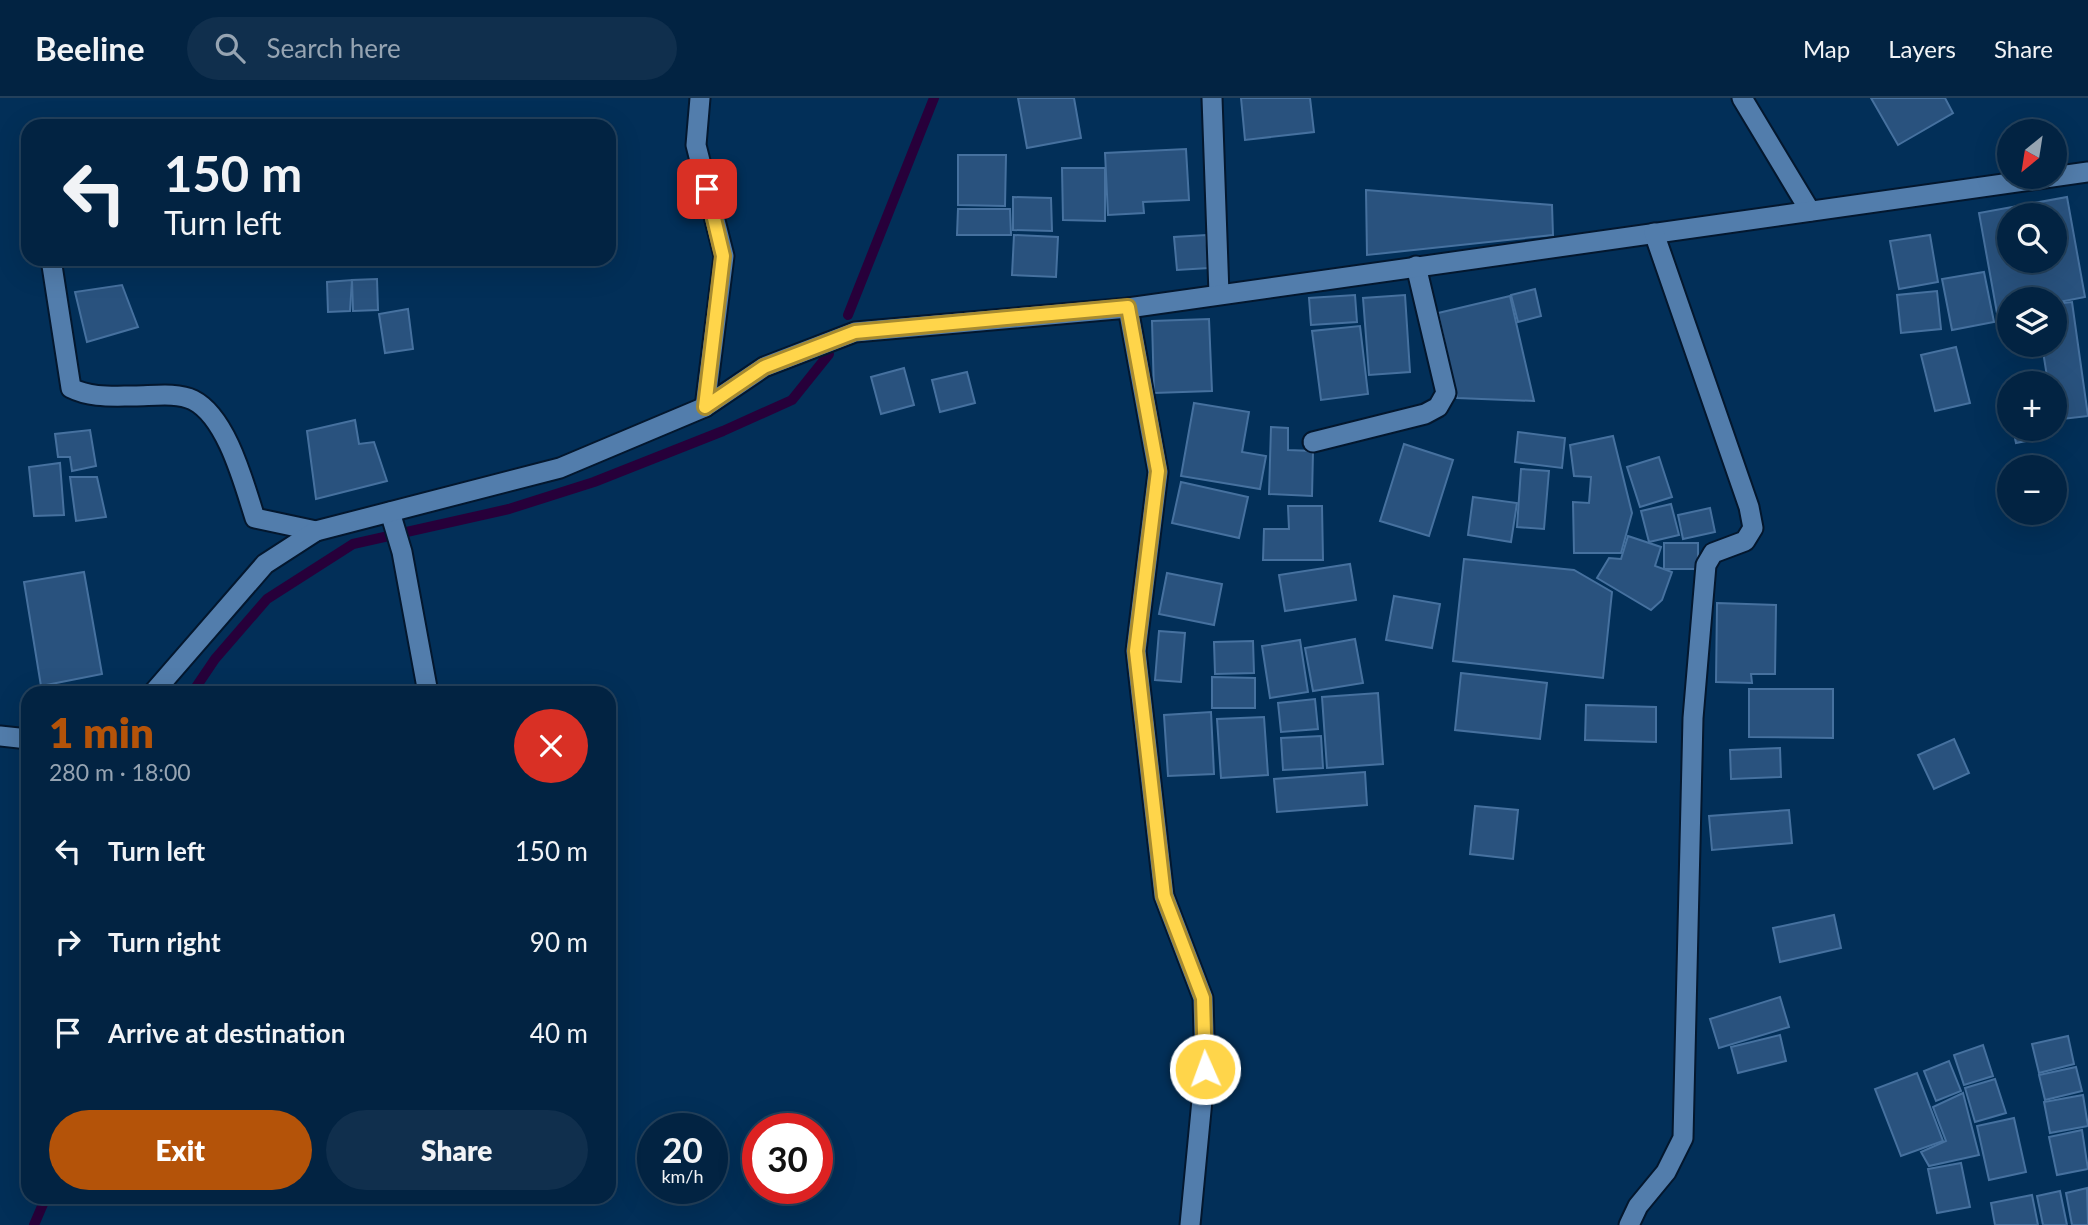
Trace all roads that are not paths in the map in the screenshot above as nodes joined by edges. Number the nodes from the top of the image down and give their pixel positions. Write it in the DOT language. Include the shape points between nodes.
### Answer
graph roads {
  1 [pos="700,98"];
  2 [pos="1212,98"];
  3 [pos="1742,98"];
  4 [pos="2088,172"];
  5 [pos="1810,211"];
  6 [pos="1654,233"];
  7 [pos="52,266"];
  8 [pos="1416,266"];
  9 [pos="1220,294"];
  10 [pos="1128,307"];
  11 [pos="705,407"];
  12 [pos="1313,442"];
  13 [pos="393,521"];
  14 [pos="316,531"];
  15 [pos="159,686"];
  16 [pos="427,686"];
  17 [pos="0,736"];
  18 [pos="21,738"];
  19 [pos="1190,1225"];
  20 [pos="1629,1225"];
  1 -- 11 [label="street" via="696,145 723,256"];
  2 -- 9 [label="street"];
  3 -- 5 [label="street"];
  4 -- 5 [label="street"];
  5 -- 6 [label="street"];
  6 -- 8 [label="street"];
  6 -- 20 [label="street" via="1753,528 1745,541 1713,553 1706,565 1693,718 1683,1138"];
  7 -- 14 [label="street" via="71,388 97,396 191,399 207,409 232,452 254,518"];
  8 -- 9 [label="street"];
  8 -- 12 [label="street" via="1446,393 1438,407"];
  9 -- 10 [label="street"];
  10 -- 11 [label="street" via="855,332 764,367"];
  10 -- 19 [label="street" via="1158,471 1136,651 1164,896 1203,998 1205,1069"];
  11 -- 13 [label="street" via="560,468"];
  13 -- 14 [label="street"];
  13 -- 16 [label="street"];
  14 -- 15 [label="street" via="265,564"];
  17 -- 18 [label="street"];
}
